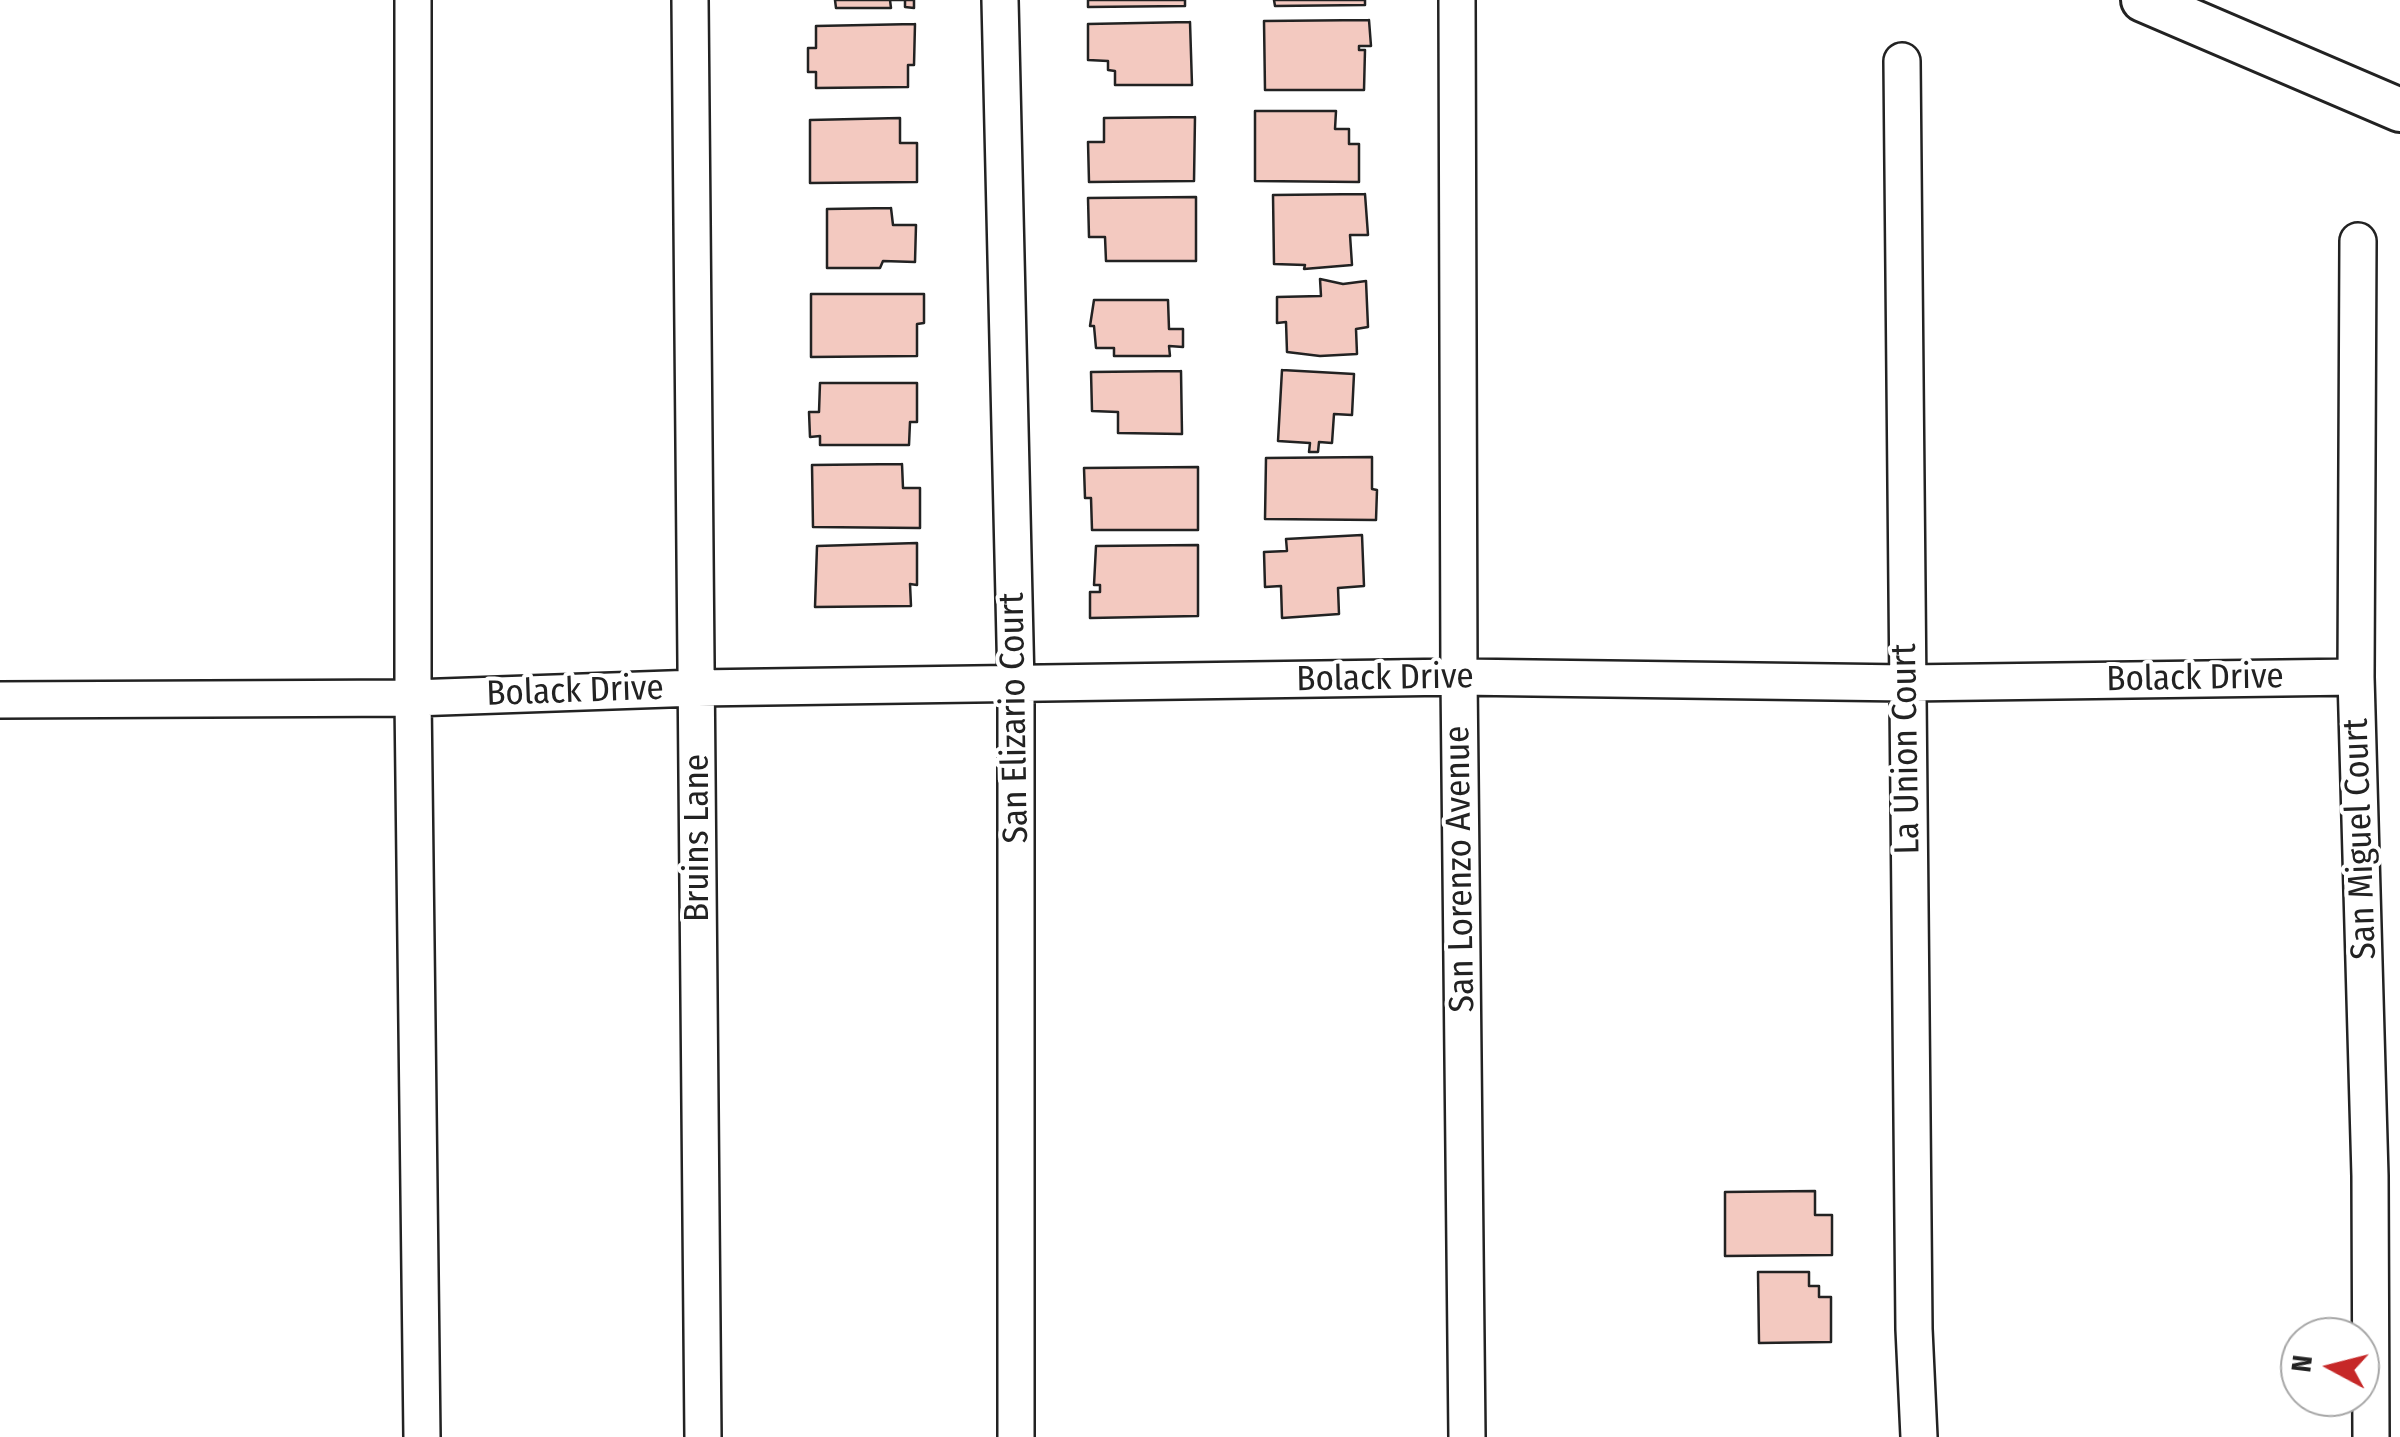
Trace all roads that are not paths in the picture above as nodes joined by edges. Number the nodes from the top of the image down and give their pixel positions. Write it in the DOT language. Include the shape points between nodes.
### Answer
graph roads {
  1 [pos="412,0"];
  2 [pos="690,0"];
  3 [pos="1000,0"];
  4 [pos="1457,0"];
  5 [pos="2143,0"];
  6 [pos="1902,60"];
  7 [pos="2400,110"];
  8 [pos="2358,241"];
  9 [pos="1459,677"];
  10 [pos="2356,678"];
  11 [pos="1906,683"];
  12 [pos="1016,684"];
  13 [pos="697,688"];
  14 [pos="414,698"];
  15 [pos="0,700"];
  16 [pos="422,1437"];
  17 [pos="703,1437"];
  18 [pos="1016,1437"];
  19 [pos="1467,1437"];
  20 [pos="1918,1437"];
  21 [pos="2370,1437"];
  1 -- 14 [label="street"];
  2 -- 13 [label="street, Bruins Lane"];
  3 -- 12 [label="street, San Elizario Court"];
  4 -- 9 [label="street, San Lorenzo Avenue"];
  5 -- 7 [label="street"];
  6 -- 11 [label="street, La Union Court"];
  8 -- 10 [label="street, San Miguel Court"];
  9 -- 11 [label="street, Bolack Drive"];
  9 -- 12 [label="street, Bolack Drive"];
  9 -- 19 [label="street, San Lorenzo Avenue"];
  10 -- 11 [label="street, Bolack Drive"];
  10 -- 21 [label="street, San Miguel Court"];
  11 -- 20 [label="street, La Union Court"];
  12 -- 13 [label="street, Bolack Drive"];
  12 -- 18 [label="street, San Elizario Court"];
  13 -- 14 [label="street, Bolack Drive"];
  13 -- 17 [label="street, Bruins Lane"];
  14 -- 15 [label="street, Bolack Drive"];
  14 -- 16 [label="street"];
}
